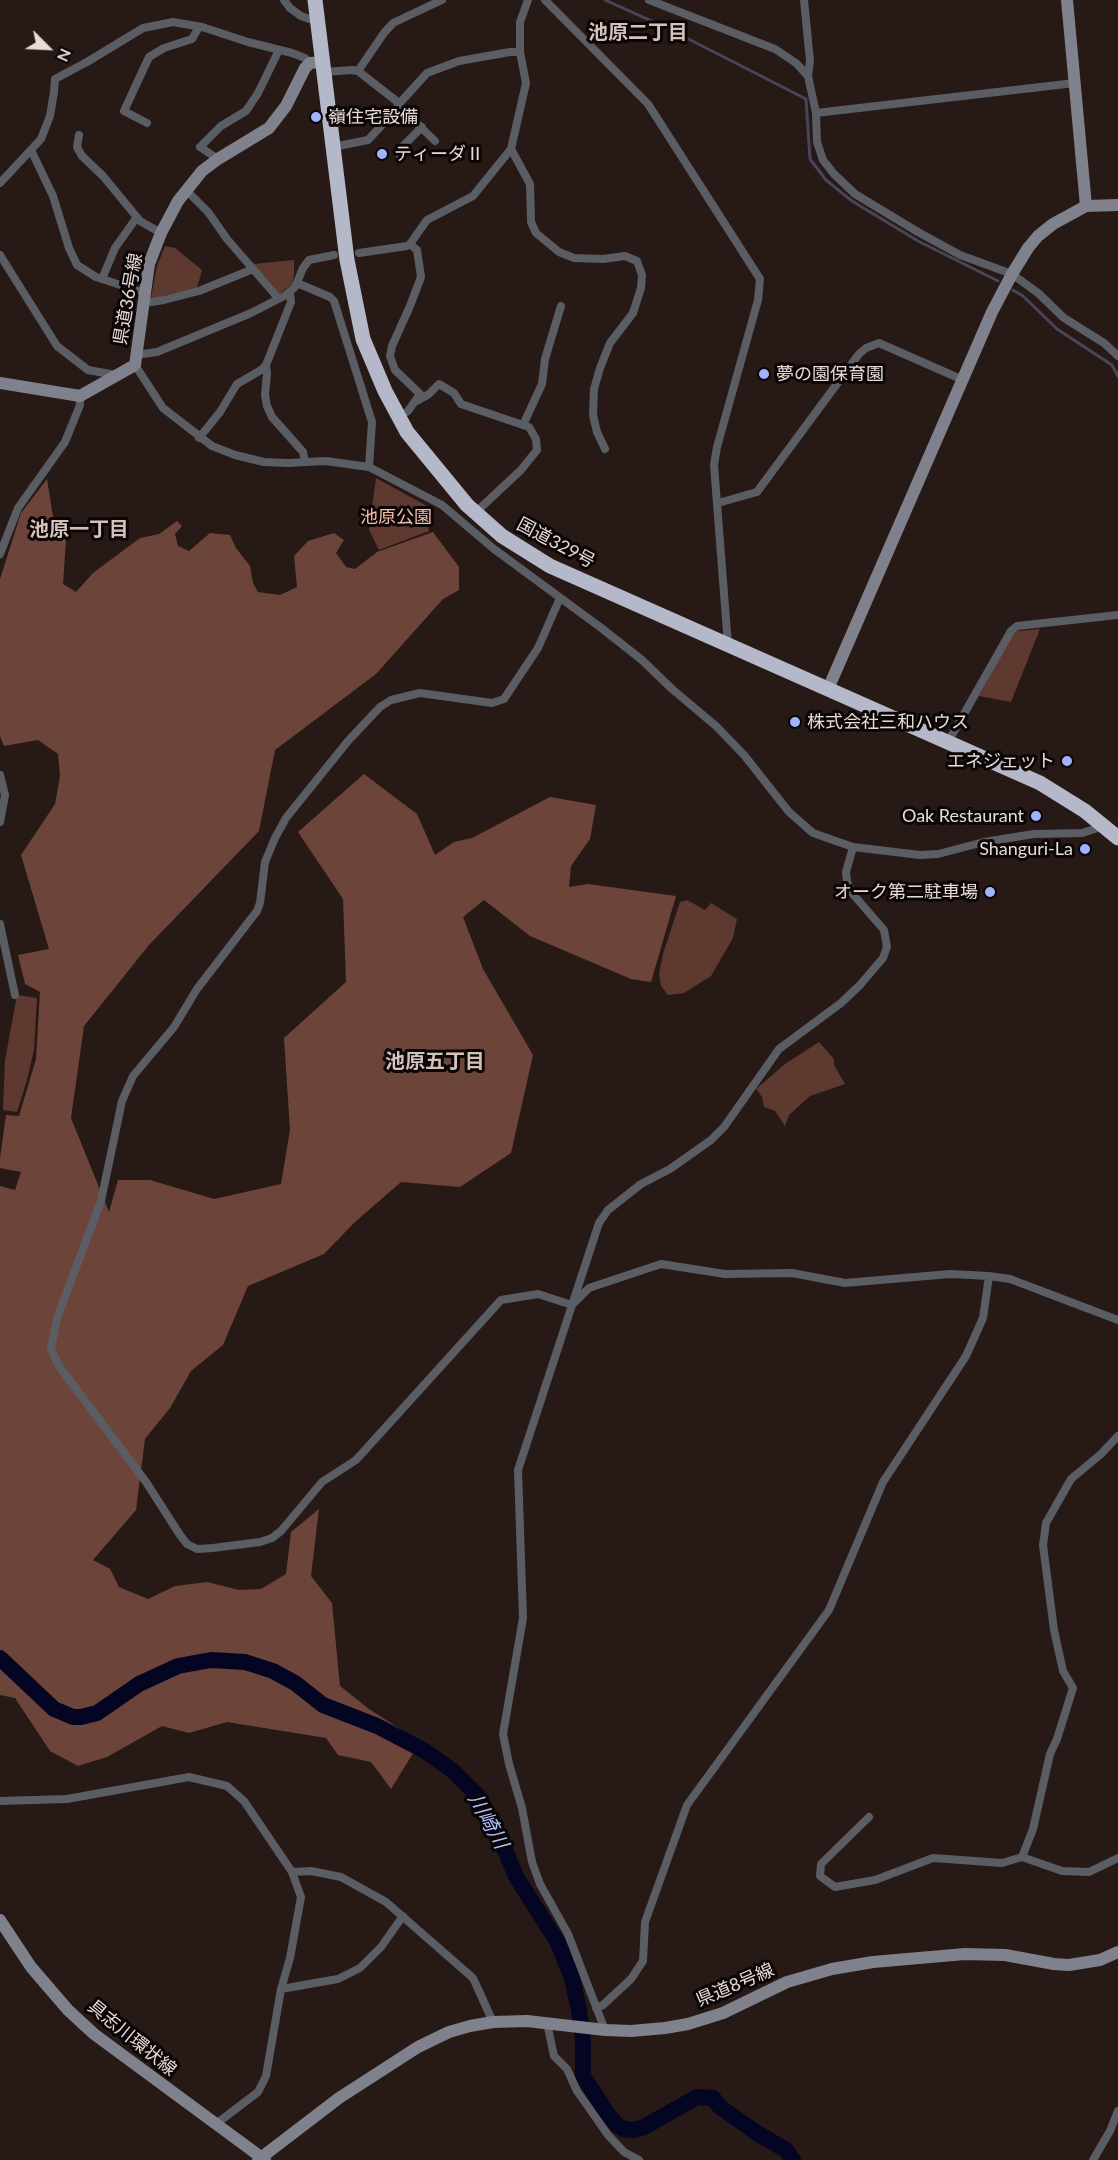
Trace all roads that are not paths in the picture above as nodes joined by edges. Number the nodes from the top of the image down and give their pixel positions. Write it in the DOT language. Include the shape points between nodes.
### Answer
graph roads {
  1 [pos="284,0"];
  2 [pos="315,0"];
  3 [pos="442,0"];
  4 [pos="528,0"];
  5 [pos="545,0"];
  6 [pos="649,0"];
  7 [pos="804,0"];
  8 [pos="1067,0"];
  9 [pos="319,22"];
  10 [pos="199,27"];
  11 [pos="279,50"];
  12 [pos="520,52"];
  13 [pos="319,66"];
  14 [pos="358,71"];
  15 [pos="808,76"];
  16 [pos="1075,84"];
  17 [pos="399,104"];
  18 [pos="816,112"];
  19 [pos="147,123"];
  20 [pos="422,128"];
  21 [pos="79,135"];
  22 [pos="435,141"];
  23 [pos="333,147"];
  24 [pos="511,149"];
  25 [pos="31,150"];
  26 [pos="399,156"];
  27 [pos="218,159"];
  28 [pos="0,183"];
  29 [pos="186,190"];
  30 [pos="1118,205"];
  31 [pos="1086,206"];
  32 [pos="136,217"];
  33 [pos="161,233"];
  34 [pos="410,244"];
  35 [pos="359,253"];
  36 [pos="0,255"];
  37 [pos="334,255"];
  38 [pos="253,268"];
  39 [pos="1012,274"];
  40 [pos="102,279"];
  41 [pos="297,283"];
  42 [pos="291,293"];
  43 [pos="144,297"];
  44 [pos="278,298"];
  45 [pos="561,306"];
  46 [pos="1118,356"];
  47 [pos="135,360"];
  48 [pos="266,365"];
  49 [pos="116,375"];
  50 [pos="963,380"];
  51 [pos="0,383"];
  52 [pos="80,396"];
  53 [pos="415,402"];
  54 [pos="399,417"];
  55 [pos="523,424"];
  56 [pos="199,438"];
  57 [pos="605,449"];
  58 [pos="305,462"];
  59 [pos="369,467"];
  60 [pos="718,503"];
  61 [pos="475,513"];
  62 [pos="498,543"];
  63 [pos="0,554"];
  64 [pos="560,598"];
  65 [pos="1118,615"];
  66 [pos="728,646"];
  67 [pos="828,689"];
  68 [pos="948,742"];
  69 [pos="0,775"];
  70 [pos="0,822"];
  71 [pos="1104,826"];
  72 [pos="1118,838"];
  73 [pos="853,847"];
  74 [pos="0,924"];
  75 [pos="15,995"];
  76 [pos="989,1276"];
  77 [pos="572,1305"];
  78 [pos="1118,1320"];
  79 [pos="1118,1436"];
  80 [pos="0,1801"];
  81 [pos="869,1817"];
  82 [pos="1022,1857"];
  83 [pos="1118,1858"];
  84 [pos="292,1872"];
  85 [pos="403,1916"];
  86 [pos="0,1920"];
  87 [pos="1118,1952"];
  88 [pos="281,1989"];
  89 [pos="596,2008"];
  90 [pos="494,2022"];
  91 [pos="549,2023"];
  92 [pos="599,2029"];
  93 [pos="1118,2111"];
  94 [pos="216,2124"];
  95 [pos="261,2159"];
  96 [pos="639,2160"];
  97 [pos="1093,2160"];
  1 -- 9 [label="street" via="301,16"];
  2 -- 9 [label="highway, 国道329号"];
  3 -- 14 [label="street" via="393,23"];
  4 -- 12 [label="street" via="520,22"];
  5 -- 60 [label="street" via="648,104 760,279 758,300 717,447 714,465"];
  6 -- 15 [label="street" via="775,49"];
  7 -- 15 [label="street"];
  8 -- 16 [label="main road"];
  9 -- 13 [label="highway, 国道329号"];
  10 -- 11 [label="street"];
  10 -- 19 [label="street" via="192,39 149,57 124,111"];
  10 -- 25 [label="street" via="173,22 143,28 55,79 50,116 41,139"];
  11 -- 13 [label="street"];
  11 -- 27 [label="street" via="246,111 221,126 200,147"];
  12 -- 17 [label="street" via="441,66 427,73"];
  12 -- 24 [label="street" via="526,83"];
  13 -- 14 [label="street"];
  13 -- 23 [label="highway, 国道329号"];
  13 -- 27 [label="main road, 県道36号線" via="300,75 286,106 269,128"];
  14 -- 17 [label="street"];
  15 -- 18 [label="street"];
  16 -- 18 [label="street"];
  16 -- 31 [label="main road"];
  17 -- 20 [label="street"];
  17 -- 23 [label="street" via="368,140"];
  18 -- 39 [label="street" via="817,142 824,160 855,194 960,255"];
  20 -- 22 [label="street"];
  20 -- 26 [label="street"];
  21 -- 32 [label="street" via="77,147 82,156 104,176"];
  23 -- 54 [label="highway, 国道329号" via="356,312 372,364"];
  24 -- 34 [label="street" via="473,196 428,220"];
  24 -- 57 [label="street" via="530,184 531,222 536,233 559,252 574,258 626,256 637,261 642,275 633,313 610,343 594,389 593,415"];
  25 -- 28 [label="street"];
  25 -- 40 [label="street" via="53,196 73,258 84,271"];
  27 -- 29 [label="main road, 県道36号線"];
  29 -- 33 [label="main road, 県道36号線"];
  29 -- 38 [label="street"];
  30 -- 31 [label="main road"];
  31 -- 39 [label="main road" via="1038,236"];
  32 -- 33 [label="street"];
  32 -- 40 [label="street" via="115,248"];
  33 -- 43 [label="main road, 県道36号線" via="149,264"];
  34 -- 35 [label="street"];
  34 -- 53 [label="street" via="417,250 421,277 390,356 395,370 420,394"];
  36 -- 49 [label="street" via="57,346 88,370"];
  37 -- 41 [label="street" via="309,260"];
  38 -- 43 [label="street" via="199,291 152,302"];
  38 -- 44 [label="street"];
  39 -- 46 [label="street"];
  39 -- 50 [label="main road"];
  40 -- 43 [label="street"];
  41 -- 42 [label="street"];
  41 -- 59 [label="street" via="334,301 372,422"];
  42 -- 44 [label="street"];
  42 -- 48 [label="street"];
  43 -- 47 [label="main road, 県道36号線"];
  44 -- 47 [label="street" via="251,313"];
  45 -- 55 [label="street" via="545,359 542,384"];
  47 -- 49 [label="main road, 県道36号線"];
  47 -- 56 [label="street" via="163,408"];
  48 -- 56 [label="street" via="237,384"];
  48 -- 58 [label="street" via="267,406 303,452"];
  49 -- 52 [label="main road, 県道36号線"];
  50 -- 60 [label="street" via="879,343 866,348 757,492"];
  50 -- 67 [label="main road"];
  51 -- 52 [label="main road"];
  52 -- 63 [label="street" via="65,442 18,508"];
  53 -- 54 [label="street"];
  53 -- 55 [label="street" via="439,384 454,393 460,404"];
  54 -- 61 [label="highway, 国道329号" via="417,446"];
  55 -- 61 [label="street" via="536,439 537,450"];
  56 -- 58 [label="street" via="234,455 264,462"];
  58 -- 59 [label="street"];
  59 -- 62 [label="street" via="442,505"];
  60 -- 66 [label="street"];
  61 -- 62 [label="highway, 国道329号"];
  62 -- 64 [label="street"];
  62 -- 66 [label="highway, 国道329号"];
  64 -- 73 [label="street" via="642,660 716,726 805,828"];
  64 -- 77 [label="street" via="538,648 504,699 492,703 420,693 391,700 348,741 286,818 266,862 257,911 128,1086 101,1201 57,1318 51,1349 59,1366 187,1544 197,1549 213,1548 260,1542 281,1532 322,1482 356,1460 501,1300 538,1294"];
  65 -- 68 [label="street" via="1017,626"];
  66 -- 67 [label="highway, 国道329号"];
  67 -- 68 [label="highway, 国道329号"];
  68 -- 71 [label="highway, 国道329号" via="1040,783"];
  69 -- 70 [label="street" via="5,795"];
  71 -- 72 [label="highway, 国道329号"];
  71 -- 73 [label="street" via="1082,833 1014,837 938,854"];
  73 -- 77 [label="street" via="847,882 884,930 883,958 842,1003 780,1048 711,1140 608,1210 595,1235"];
  74 -- 75 [label="street"];
  76 -- 77 [label="street" via="950,1274 844,1283 792,1273 725,1274 661,1264 589,1288"];
  76 -- 78 [label="street"];
  76 -- 89 [label="street" via="983,1318 966,1356 883,1482 830,1610 687,1805 645,1922 644,1961 631,1979"];
  77 -- 89 [label="street" via="518,1470 523,1618 503,1734 532,1862 568,1934"];
  79 -- 82 [label="street" via="1071,1479 1046,1523 1043,1545 1054,1630 1063,1671 1073,1688"];
  80 -- 84 [label="street" via="68,1799 189,1777 227,1786 244,1801"];
  81 -- 82 [label="street" via="821,1864 820,1876 834,1887 875,1880 933,1858 1002,1863"];
  82 -- 83 [label="street" via="1062,1871 1089,1872"];
  84 -- 85 [label="street" via="341,1877"];
  84 -- 88 [label="street" via="301,1897"];
  85 -- 88 [label="street" via="360,1968 338,1979"];
  85 -- 90 [label="street" via="473,1978"];
  86 -- 94 [label="main road, 具志川環状線" via="31,1967 68,2010 126,2059"];
  87 -- 92 [label="main road, 県道8号線" via="1100,1960 1069,1965 1005,1954 873,1962 787,1982 723,2013 688,2024 632,2031"];
  88 -- 94 [label="street" via="266,2076 258,2092"];
  89 -- 92 [label="street"];
  90 -- 91 [label="main road, 県道8号線"];
  90 -- 95 [label="main road, 県道8号線" via="449,2032 425,2043 339,2098"];
  91 -- 92 [label="main road, 県道8号線"];
  91 -- 96 [label="street" via="554,2056 567,2069 577,2091 608,2135 624,2152"];
  93 -- 97 [label="street"];
  94 -- 95 [label="main road, 具志川環状線"];
}
